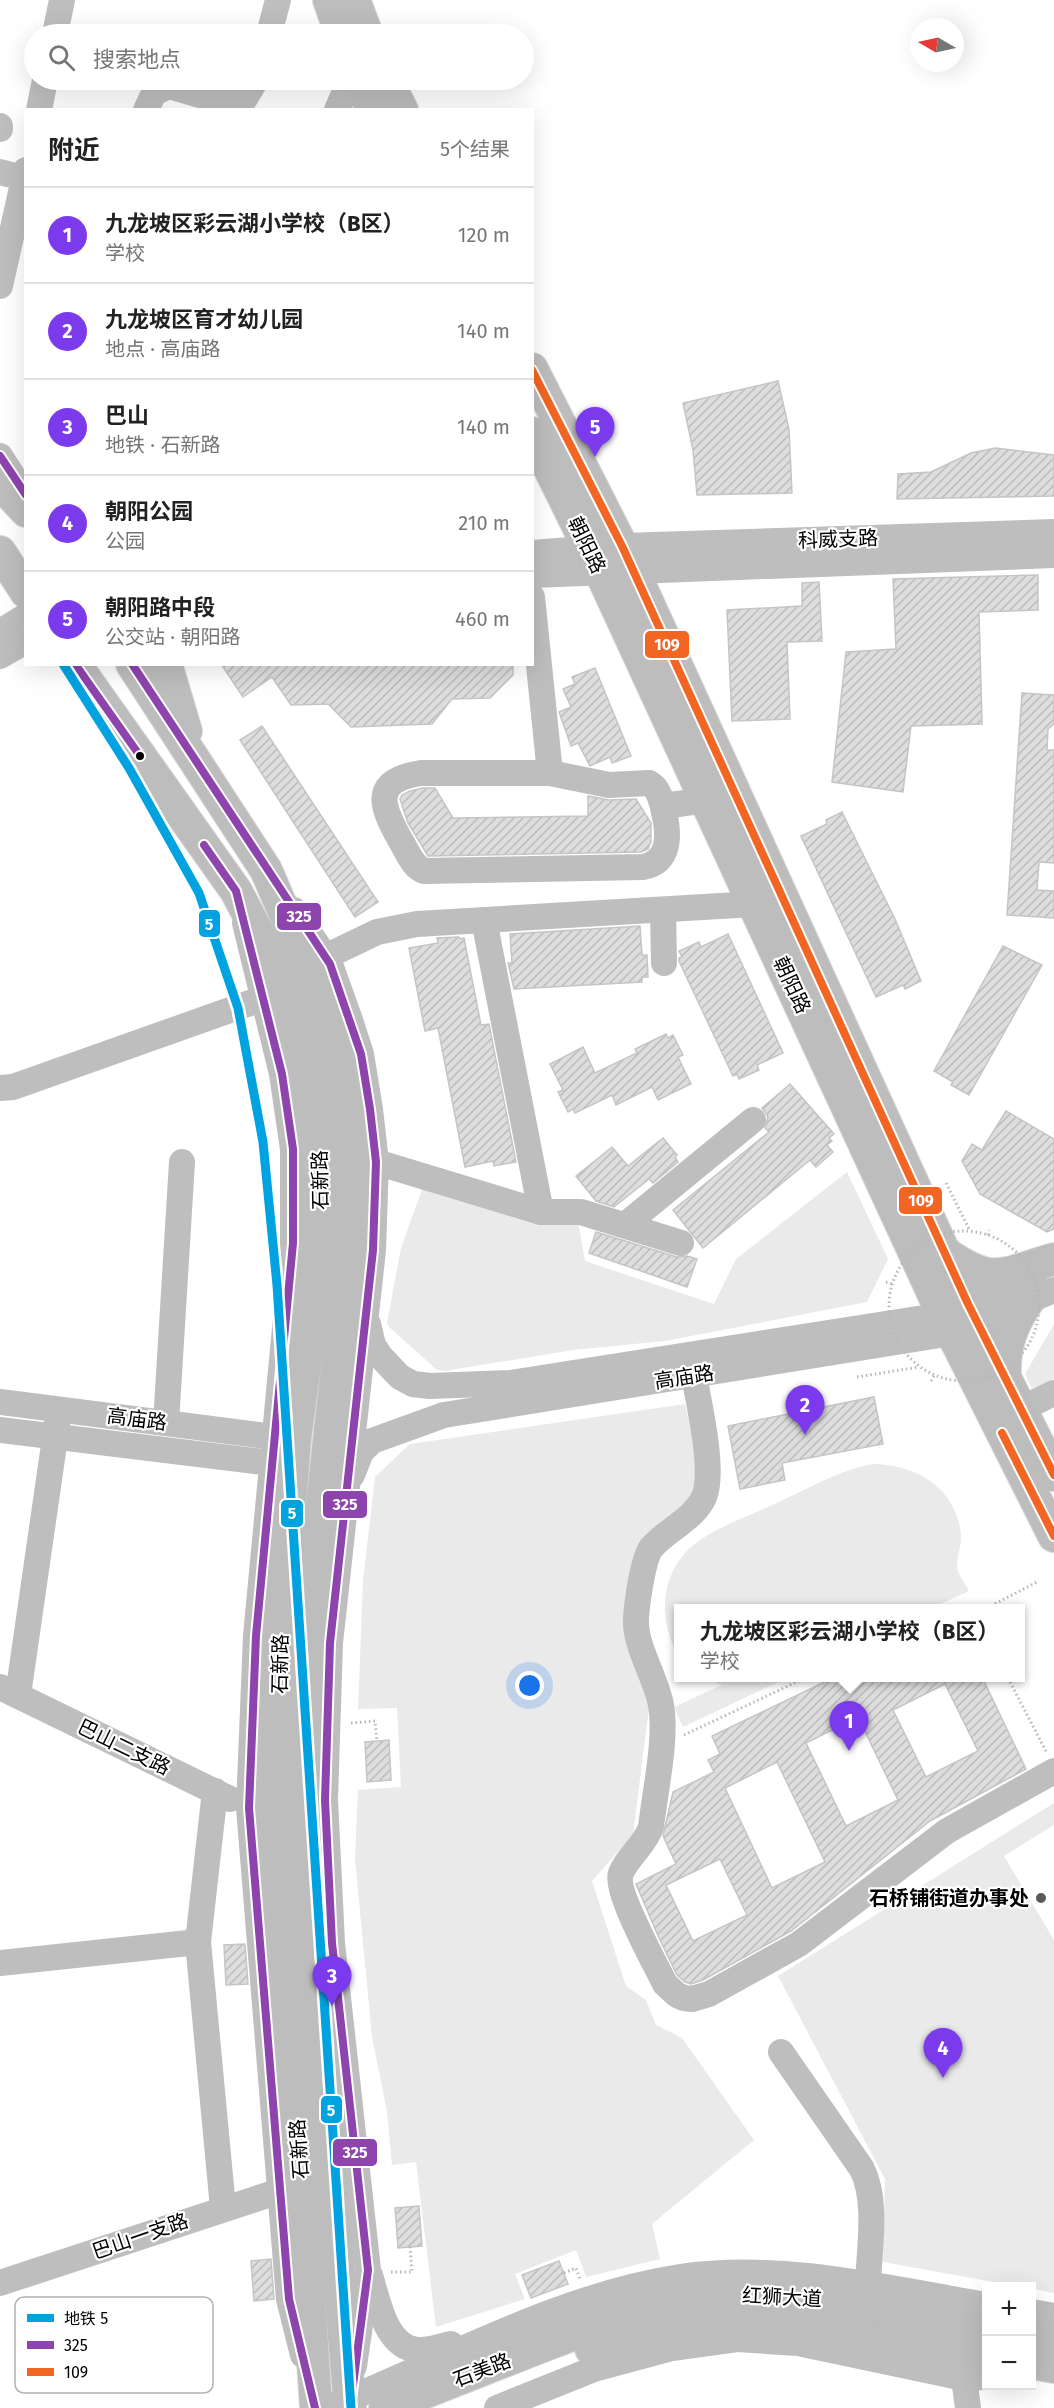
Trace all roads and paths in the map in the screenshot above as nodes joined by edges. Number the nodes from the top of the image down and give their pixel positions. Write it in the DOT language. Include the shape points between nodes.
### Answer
graph roads {
  1 [pos="62,0"];
  2 [pos="278,0"];
  3 [pos="328,0"];
  4 [pos="354,0"];
  5 [pos="57,24"];
  6 [pos="272,24"];
  7 [pos="337,24"];
  8 [pos="363,24"];
  9 [pos="43,90"];
  10 [pos="162,90"];
  11 [pos="180,90"];
  12 [pos="250,90"];
  13 [pos="346,90"];
  14 [pos="363,90"];
  15 [pos="392,90"];
  16 [pos="39,108"];
  17 [pos="147,108"];
  18 [pos="338,108"];
  19 [pos="372,108"];
  20 [pos="401,108"];
  21 [pos="16,173"];
  22 [pos="0,286"];
  23 [pos="534,373"];
  24 [pos="534,437"];
  25 [pos="0,456"];
  26 [pos="0,483"];
  27 [pos="24,493"];
  28 [pos="24,509"];
  29 [pos="1054,532"];
  30 [pos="534,553"];
  31 [pos="1054,555"];
  32 [pos="627,558"];
  33 [pos="595,560"];
  34 [pos="534,575"];
  35 [pos="24,617"];
  36 [pos="534,617"];
  37 [pos="0,632"];
  38 [pos="24,642"];
  39 [pos="0,656"];
  40 [pos="76,666"];
  41 [pos="133,666"];
  42 [pos="167,666"];
  43 [pos="194,761"];
  44 [pos="550,773"];
  45 [pos="707,800"];
  46 [pos="663,806"];
  47 [pos="266,870"];
  48 [pos="236,891"];
  49 [pos="754,904"];
  50 [pos="663,910"];
  51 [pos="484,920"];
  52 [pos="325,957"];
  53 [pos="664,963"];
  54 [pos="264,998"];
  55 [pos="0,1088"];
  56 [pos="753,1120"];
  57 [pos="182,1162"];
  58 [pos="376,1162"];
  59 [pos="946,1184"];
  60 [pos="541,1212"];
  61 [pos="625,1225"];
  62 [pos="970,1231"];
  63 [pos="681,1243"];
  64 [pos="944,1252"];
  65 [pos="1054,1259"];
  66 [pos="1054,1268"];
  67 [pos="886,1282"];
  68 [pos="892,1284"];
  69 [pos="1041,1296"];
  70 [pos="366,1316"];
  71 [pos="960,1319"];
  72 [pos="919,1367"];
  73 [pos="1007,1370"];
  74 [pos="694,1375"];
  75 [pos="934,1376"];
  76 [pos="857,1377"];
  77 [pos="931,1381"];
  78 [pos="510,1383"];
  79 [pos="1054,1394"];
  80 [pos="0,1402"];
  81 [pos="59,1410"];
  82 [pos="444,1415"];
  83 [pos="1030,1415"];
  84 [pos="166,1423"];
  85 [pos="0,1430"];
  86 [pos="55,1437"];
  87 [pos="274,1437"];
  88 [pos="272,1463"];
  89 [pos="1054,1475"];
  90 [pos="345,1496"];
  91 [pos="1054,1536"];
  92 [pos="1040,1581"];
  93 [pos="995,1604"];
  94 [pos="794,1682"];
  95 [pos="1010,1682"];
  96 [pos="9,1691"];
  97 [pos="351,1723"];
  98 [pos="376,1741"];
  99 [pos="660,1746"];
  100 [pos="1051,1763"];
  101 [pos="215,1791"];
  102 [pos="249,1808"];
  103 [pos="198,1942"];
  104 [pos="0,1963"];
  105 [pos="781,2052"];
  106 [pos="280,2191"];
  107 [pos="223,2208"];
  108 [pos="410,2247"];
  109 [pos="379,2271"];
  110 [pos="564,2273"];
  111 [pos="0,2283"];
  112 [pos="868,2284"];
  113 [pos="583,2286"];
  114 [pos="982,2304"];
  115 [pos="1036,2313"];
  116 [pos="1054,2316"];
  117 [pos="513,2329"];
  118 [pos="982,2330"];
  119 [pos="1036,2339"];
  120 [pos="583,2341"];
  121 [pos="1054,2341"];
  122 [pos="982,2354"];
  123 [pos="1036,2364"];
  124 [pos="1054,2367"];
  125 [pos="1054,2376"];
  126 [pos="1036,2377"];
  127 [pos="975,2378"];
  128 [pos="342,2405"];
  129 [pos="316,2408"];
  130 [pos="385,2408"];
  131 [pos="442,2408"];
  132 [pos="497,2408"];
  133 [pos="968,2408"];
  1 -- 5 [label="street"];
  2 -- 6 [label="street"];
  3 -- 7 [label="main road"];
  4 -- 8 [label="main road"];
  9 -- 16 [label="street"];
  10 -- 17 [label="street" via="154,93"];
  11 -- 12 [label="street" via="224,102 244,100"];
  13 -- 18 [label="street"];
  14 -- 19 [label="main road"];
  15 -- 20 [label="main road"];
  21 -- 22 [label="street"];
  23 -- 32 [label="main road, 朝阳路"];
  24 -- 33 [label="main road, 朝阳路"];
  25 -- 27 [label="street"];
  26 -- 28 [label="main road"];
  29 -- 32 [label="street, 科威支路"];
  30 -- 33 [label="street"];
  31 -- 32 [label="street, 科威支路"];
  32 -- 33 [label="street"];
  32 -- 64 [label="main road, 朝阳路"];
  33 -- 34 [label="street"];
  33 -- 45 [label="main road, 朝阳路"];
  35 -- 37 [label="street"];
  36 -- 44 [label="street"];
  38 -- 39 [label="street"];
  40 -- 48 [label="main road, 石新路"];
  41 -- 43 [label="main road, 石新路"];
  42 -- 43 [label="main road"];
  43 -- 47 [label="main road, 石新路"];
  44 -- 46 [label="street" via="609,785 650,783 657,789"];
  44 -- 46 [label="street" via="409,775 388,787 384,808 415,865 424,871 650,866 662,856 668,838"];
  45 -- 46 [label="street"];
  45 -- 49 [label="main road, 朝阳路"];
  47 -- 52 [label="street"];
  47 -- 128 [label="main road, 石新路" via="310,972 338,1058 348,1147 350,1244 307,1646 304,1800"];
  48 -- 54 [label="street"];
  48 -- 129 [label="main road, 石新路" via="284,982 308,1069 322,1151 321,1244 294,1439 282,1617 278,1812"];
  49 -- 50 [label="street"];
  49 -- 71 [label="main road, 朝阳路"];
  50 -- 51 [label="street"];
  50 -- 53 [label="street"];
  51 -- 52 [label="street" via="417,924 377,932"];
  51 -- 60 [label="street"];
  52 -- 58 [label="street" via="361,1054"];
  54 -- 55 [label="street" via="13,1087"];
  54 -- 87 [label="street" via="282,1074 293,1149 293,1243"];
  56 -- 61 [label="street"];
  57 -- 84 [label="street"];
  58 -- 60 [label="street"];
  58 -- 70 [label="street"];
  59 -- 62 [label="path"];
  60 -- 61 [label="street" via="581,1212"];
  61 -- 63 [label="street"];
  62 -- 68 [label="path, bridge" via="938,1235 916,1247 899,1266"];
  62 -- 73 [label="path, bridge" via="989,1233 1012,1248 1037,1288 1039,1312 1034,1333"];
  64 -- 65 [label="main road" via="964,1266 993,1276"];
  64 -- 71 [label="main road, 朝阳路"];
  66 -- 71 [label="street, 高庙路"];
  67 -- 68 [label="path, bridge"];
  68 -- 72 [label="path, bridge" via="888,1315 895,1339 909,1360"];
  69 -- 71 [label="street, 高庙路"];
  69 -- 73 [label="main road" via="1015,1320 1004,1355"];
  70 -- 78 [label="street, 高庙路" via="380,1356 400,1377 413,1384"];
  70 -- 90 [label="street"];
  71 -- 73 [label="main road, 朝阳路"];
  71 -- 74 [label="street, 高庙路"];
  71 -- 78 [label="street, 高庙路"];
  71 -- 91 [label="main road, 朝阳路"];
  72 -- 75 [label="path, bridge"];
  72 -- 76 [label="path"];
  73 -- 75 [label="path, bridge" via="977,1381 952,1382"];
  73 -- 83 [label="main road, 朝阳路"];
  73 -- 83 [label="path, bridge"];
  74 -- 82 [label="street, 高庙路"];
  74 -- 99 [label="street" via="708,1463 707,1487 693,1512 648,1552 636,1616 636,1631 661,1704"];
  75 -- 77 [label="path, bridge"];
  78 -- 82 [label="street" via="429,1394 422,1400 423,1409"];
  79 -- 83 [label="street"];
  80 -- 81 [label="street, 高庙路"];
  81 -- 84 [label="street, 高庙路"];
  81 -- 86 [label="street"];
  82 -- 90 [label="street, 高庙路" via="372,1441 356,1462"];
  83 -- 89 [label="main road, 朝阳路"];
  84 -- 87 [label="street, 高庙路"];
  85 -- 86 [label="street, 高庙路"];
  86 -- 88 [label="street, 高庙路"];
  86 -- 96 [label="street"];
  87 -- 88 [label="street"];
  88 -- 102 [label="street" via="256,1636"];
  90 -- 109 [label="street" via="330,1643 325,1800 332,1943"];
  92 -- 93 [label="path"];
  94 -- 99 [label="path"];
  95 -- 100 [label="path"];
  96 -- 101 [label="street, 巴山二支路"];
  97 -- 98 [label="path" via="375,1721"];
  99 -- 100 [label="street" via="651,1827 644,1843 621,1872 619,1885 665,1984 677,1995 692,1999 709,1994 799,1944 933,1840"];
  101 -- 102 [label="street, 巴山二支路"];
  101 -- 103 [label="street"];
  102 -- 106 [label="street"];
  103 -- 104 [label="street"];
  103 -- 107 [label="street"];
  105 -- 112 [label="street" via="868,2180"];
  106 -- 107 [label="street, 巴山一支路"];
  106 -- 129 [label="street" via="289,2299"];
  107 -- 111 [label="street, 巴山一支路"];
  108 -- 109 [label="path" via="412,2272"];
  109 -- 117 [label="street" via="388,2329 407,2347 431,2349"];
  109 -- 128 [label="street"];
  110 -- 113 [label="path" via="576,2268"];
  112 -- 114 [label="street"];
  112 -- 117 [label="street" via="774,2274 681,2277 576,2303"];
  115 -- 116 [label="street"];
  117 -- 128 [label="street"];
  118 -- 120 [label="main road, 红狮大道" via="837,2300 753,2293 665,2304"];
  119 -- 121 [label="main road"];
  120 -- 122 [label="main road, 红狮大道" via="713,2318 790,2316"];
  120 -- 130 [label="main road, 石美路"];
  120 -- 131 [label="main road, 石美路"];
  123 -- 124 [label="main road"];
  125 -- 126 [label="street"];
  127 -- 132 [label="street" via="798,2343 737,2339 672,2348 594,2369"];
  127 -- 133 [label="street"];
}
